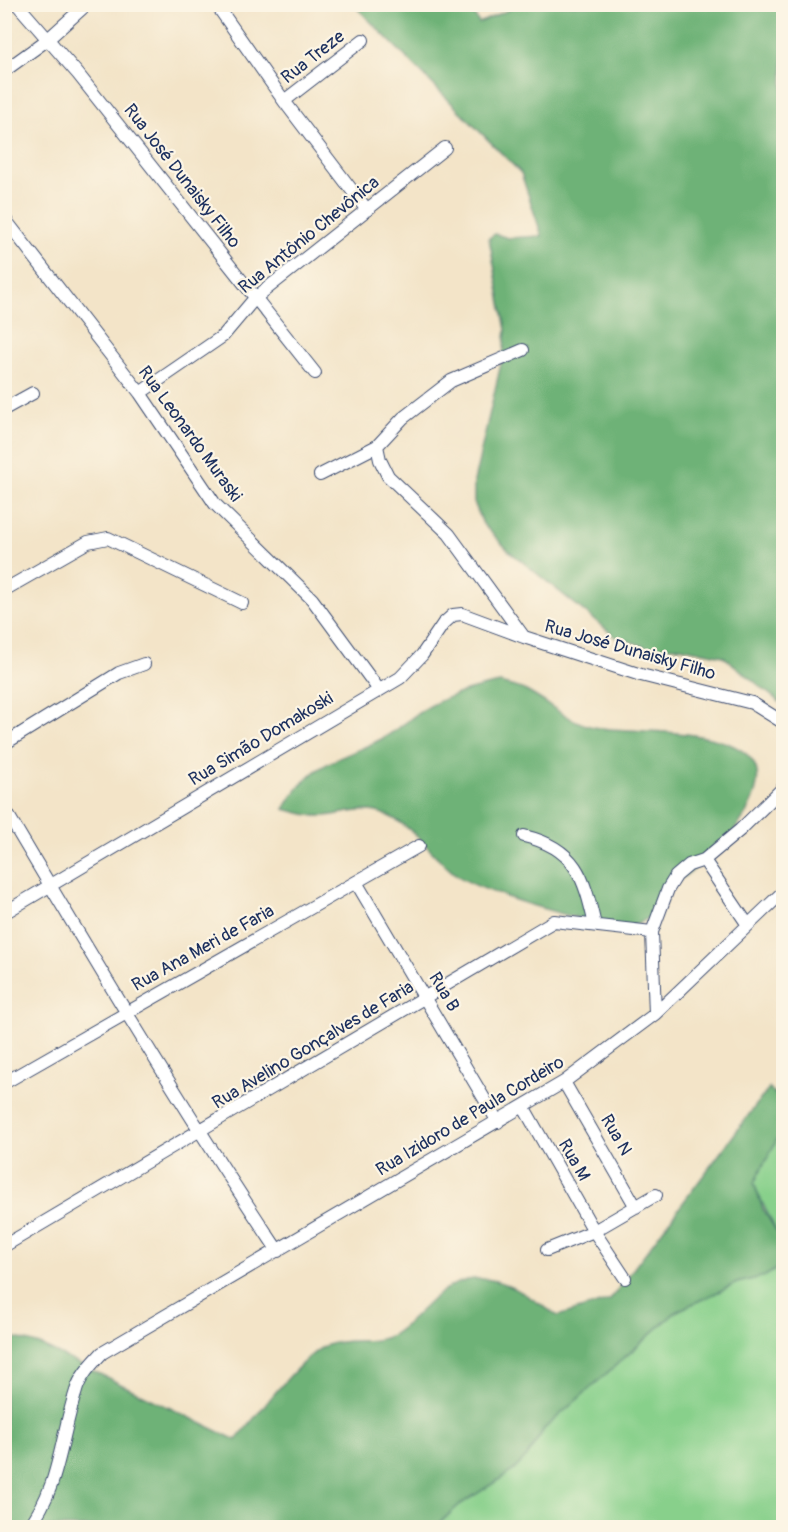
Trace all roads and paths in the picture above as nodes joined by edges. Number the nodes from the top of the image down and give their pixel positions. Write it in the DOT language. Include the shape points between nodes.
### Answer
graph roads {
  1 [pos="7,4"];
  2 [pos="17,4"];
  3 [pos="87,4"];
  4 [pos="216,4"];
  5 [pos="4,16"];
  6 [pos="47,40"];
  7 [pos="363,40"];
  8 [pos="4,71"];
  9 [pos="285,101"];
  10 [pos="446,148"];
  11 [pos="367,210"];
  12 [pos="4,218"];
  13 [pos="255,298"];
  14 [pos="523,350"];
  15 [pos="315,373"];
  16 [pos="33,393"];
  17 [pos="140,393"];
  18 [pos="4,409"];
  19 [pos="377,446"];
  20 [pos="320,475"];
  21 [pos="4,590"];
  22 [pos="242,603"];
  23 [pos="524,637"];
  24 [pos="144,664"];
  25 [pos="379,690"];
  26 [pos="783,723"];
  27 [pos="4,744"];
  28 [pos="783,787"];
  29 [pos="4,808"];
  30 [pos="524,836"];
  31 [pos="419,846"];
  32 [pos="704,860"];
  33 [pos="356,882"];
  34 [pos="50,885"];
  35 [pos="783,891"];
  36 [pos="4,913"];
  37 [pos="595,925"];
  38 [pos="748,925"];
  39 [pos="652,932"];
  40 [pos="427,998"];
  41 [pos="124,1013"];
  42 [pos="655,1014"];
  43 [pos="564,1082"];
  44 [pos="4,1083"];
  45 [pos="523,1106"];
  46 [pos="498,1122"];
  47 [pos="199,1133"];
  48 [pos="656,1195"];
  49 [pos="636,1207"];
  50 [pos="594,1231"];
  51 [pos="4,1246"];
  52 [pos="547,1250"];
  53 [pos="278,1251"];
  54 [pos="626,1278"];
  55 [pos="28,1527"];
  1 -- 5 [label="street"];
  2 -- 6 [label="street, Rua José Dunaisky Filho"];
  3 -- 6 [label="street"];
  4 -- 9 [label="street"];
  6 -- 8 [label="street"];
  6 -- 13 [label="street, Rua José Dunaisky Filho"];
  7 -- 9 [label="street, Rua Treze"];
  9 -- 11 [label="street"];
  10 -- 11 [label="street, Rua Antônio Chevônica"];
  11 -- 13 [label="street, Rua Antônio Chevônica"];
  12 -- 17 [label="street, Rua Leonardo Muraski"];
  13 -- 15 [label="street, Rua José Dunaisky Filho"];
  13 -- 17 [label="street, Rua Antônio Chevônica" via="223,336"];
  14 -- 19 [label="street" via="451,381 404,418"];
  16 -- 18 [label="street"];
  17 -- 25 [label="street, Rua Leonardo Muraski" via="215,504 312,599"];
  19 -- 20 [label="street"];
  19 -- 23 [label="street, Rua José Dunaisky Filho" via="388,476 449,534"];
  21 -- 22 [label="street" via="88,542 108,538"];
  23 -- 25 [label="street, Rua Simão Domakoski" via="462,614 453,615 407,670"];
  23 -- 26 [label="street, Rua José Dunaisky Filho" via="640,675 752,703"];
  24 -- 27 [label="street" via="118,673"];
  25 -- 34 [label="street, Rua Simão Domakoski"];
  28 -- 32 [label="street"];
  29 -- 34 [label="street"];
  30 -- 37 [label="street" via="547,841 576,868"];
  31 -- 33 [label="street, Rua Ana Meri de Faria"];
  32 -- 38 [label="street"];
  32 -- 39 [label="street" via="689,865 676,876"];
  33 -- 40 [label="street, Rua B"];
  33 -- 41 [label="street, Rua Ana Meri de Faria"];
  34 -- 36 [label="street, Rua Simão Domakoski"];
  34 -- 41 [label="street"];
  35 -- 38 [label="street, Rua Izidoro de Paula Cordeiro"];
  37 -- 39 [label="street, Rua Avelino Gonçalves de Faria"];
  37 -- 40 [label="street, Rua Avelino Gonçalves de Faria" via="554,921"];
  38 -- 42 [label="street, Rua Izidoro de Paula Cordeiro"];
  39 -- 42 [label="street"];
  40 -- 46 [label="street, Rua B"];
  40 -- 47 [label="street, Rua Avelino Gonçalves de Faria"];
  41 -- 44 [label="street, Rua Ana Meri de Faria"];
  41 -- 47 [label="street"];
  42 -- 43 [label="street, Rua Izidoro de Paula Cordeiro"];
  43 -- 45 [label="street, Rua Izidoro de Paula Cordeiro"];
  43 -- 49 [label="street, Rua N"];
  45 -- 46 [label="street, Rua Izidoro de Paula Cordeiro"];
  45 -- 50 [label="street, Rua M"];
  46 -- 53 [label="street, Rua Izidoro de Paula Cordeiro"];
  47 -- 51 [label="street, Rua Avelino Gonçalves de Faria"];
  47 -- 53 [label="street"];
  48 -- 49 [label="street"];
  49 -- 50 [label="street"];
  50 -- 52 [label="street"];
  50 -- 54 [label="street, Rua M"];
  53 -- 55 [label="street, Rua Izidoro de Paula Cordeiro" via="102,1353 76,1389 56,1477"];
}
